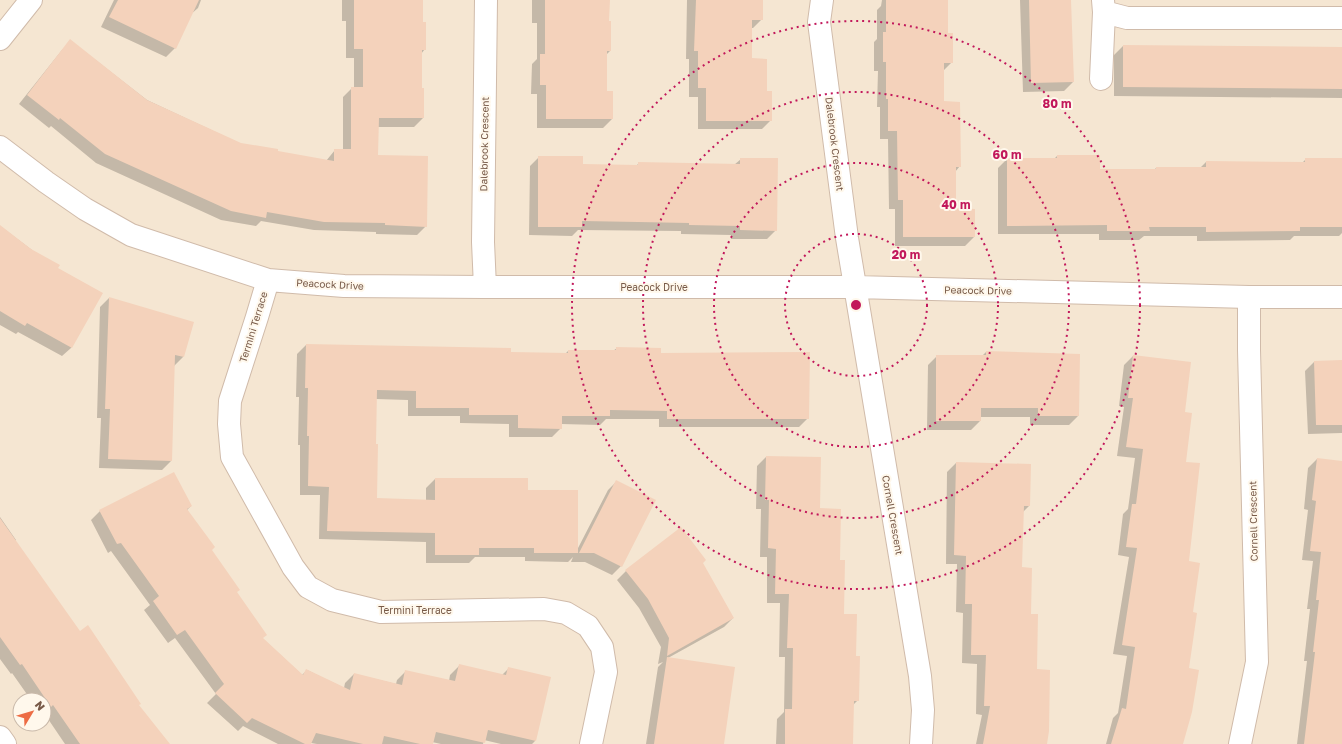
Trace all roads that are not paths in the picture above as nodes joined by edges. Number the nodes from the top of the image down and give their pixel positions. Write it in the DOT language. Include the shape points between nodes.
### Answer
graph roads {
  1 [pos="31,0"];
  2 [pos="486,0"];
  3 [pos="822,0"];
  4 [pos="1103,6"];
  5 [pos="1342,18"];
  6 [pos="0,39"];
  7 [pos="1101,79"];
  8 [pos="0,147"];
  9 [pos="268,280"];
  10 [pos="485,287"];
  11 [pos="855,287"];
  12 [pos="1249,297"];
  13 [pos="1342,297"];
  14 [pos="0,737"];
  15 [pos="5,744"];
  16 [pos="591,744"];
  17 [pos="921,744"];
  18 [pos="1240,744"];
  1 -- 6 [label="street"];
  2 -- 10 [label="street, Dalebrook Crescent" via="483,242"];
  3 -- 11 [label="street, Dalebrook Crescent" via="819,22"];
  4 -- 5 [label="street" via="1127,18"];
  4 -- 7 [label="street"];
  8 -- 9 [label="street, Peacock Drive" via="85,210 131,235"];
  9 -- 10 [label="street, Peacock Drive" via="344,286"];
  9 -- 16 [label="street, Termini Terrace" via="230,401 229,424 232,457 293,567 308,587 332,600 381,612 544,609 566,613 588,626 602,647 606,672"];
  10 -- 11 [label="street, Peacock Drive"];
  11 -- 12 [label="street, Peacock Drive"];
  11 -- 17 [label="street, Cornell Crescent" via="920,676 923,710"];
  12 -- 13 [label="street, Peacock Drive"];
  12 -- 18 [label="street, Cornell Crescent" via="1257,662"];
  14 -- 15 [label="street"];
}
